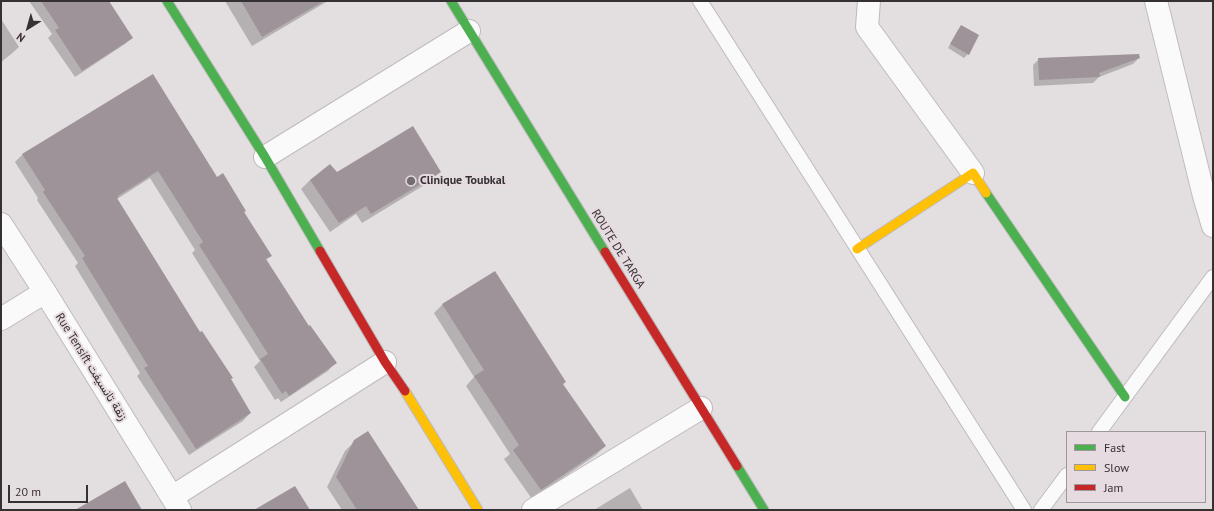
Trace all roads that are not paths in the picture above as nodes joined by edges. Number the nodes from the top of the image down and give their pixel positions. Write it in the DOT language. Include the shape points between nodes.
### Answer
graph roads {
  1 [pos="167,1"];
  2 [pos="451,1"];
  3 [pos="700,1"];
  4 [pos="869,1"];
  5 [pos="1156,1"];
  6 [pos="470,31"];
  7 [pos="265,157"];
  8 [pos="973,173"];
  9 [pos="1,224"];
  10 [pos="1213,226"];
  11 [pos="857,249"];
  12 [pos="1213,278"];
  13 [pos="45,292"];
  14 [pos="1,319"];
  15 [pos="385,362"];
  16 [pos="1125,397"];
  17 [pos="701,408"];
  18 [pos="1100,431"];
  19 [pos="1066,476"];
  20 [pos="176,503"];
  21 [pos="478,510"];
  22 [pos="533,510"];
  23 [pos="764,510"];
  24 [pos="1024,510"];
  25 [pos="1041,510"];
  1 -- 7 [label="street"];
  2 -- 6 [label="street, ROUTE DE TARGA"];
  3 -- 11 [label="lane"];
  4 -- 8 [label="street" via="867,27"];
  5 -- 10 [label="street"];
  6 -- 7 [label="street"];
  6 -- 17 [label="street, ROUTE DE TARGA"];
  7 -- 15 [label="street"];
  8 -- 11 [label="street"];
  8 -- 16 [label="street"];
  9 -- 13 [label="street, Rue Tensift زنقة تانسيفت"];
  11 -- 24 [label="lane"];
  12 -- 16 [label="lane"];
  13 -- 14 [label="street"];
  13 -- 20 [label="street, Rue Tensift زنقة تانسيفت"];
  15 -- 20 [label="street"];
  15 -- 21 [label="street"];
  16 -- 18 [label="lane"];
  17 -- 22 [label="street"];
  17 -- 23 [label="street, ROUTE DE TARGA"];
  19 -- 25 [label="lane"];
}
